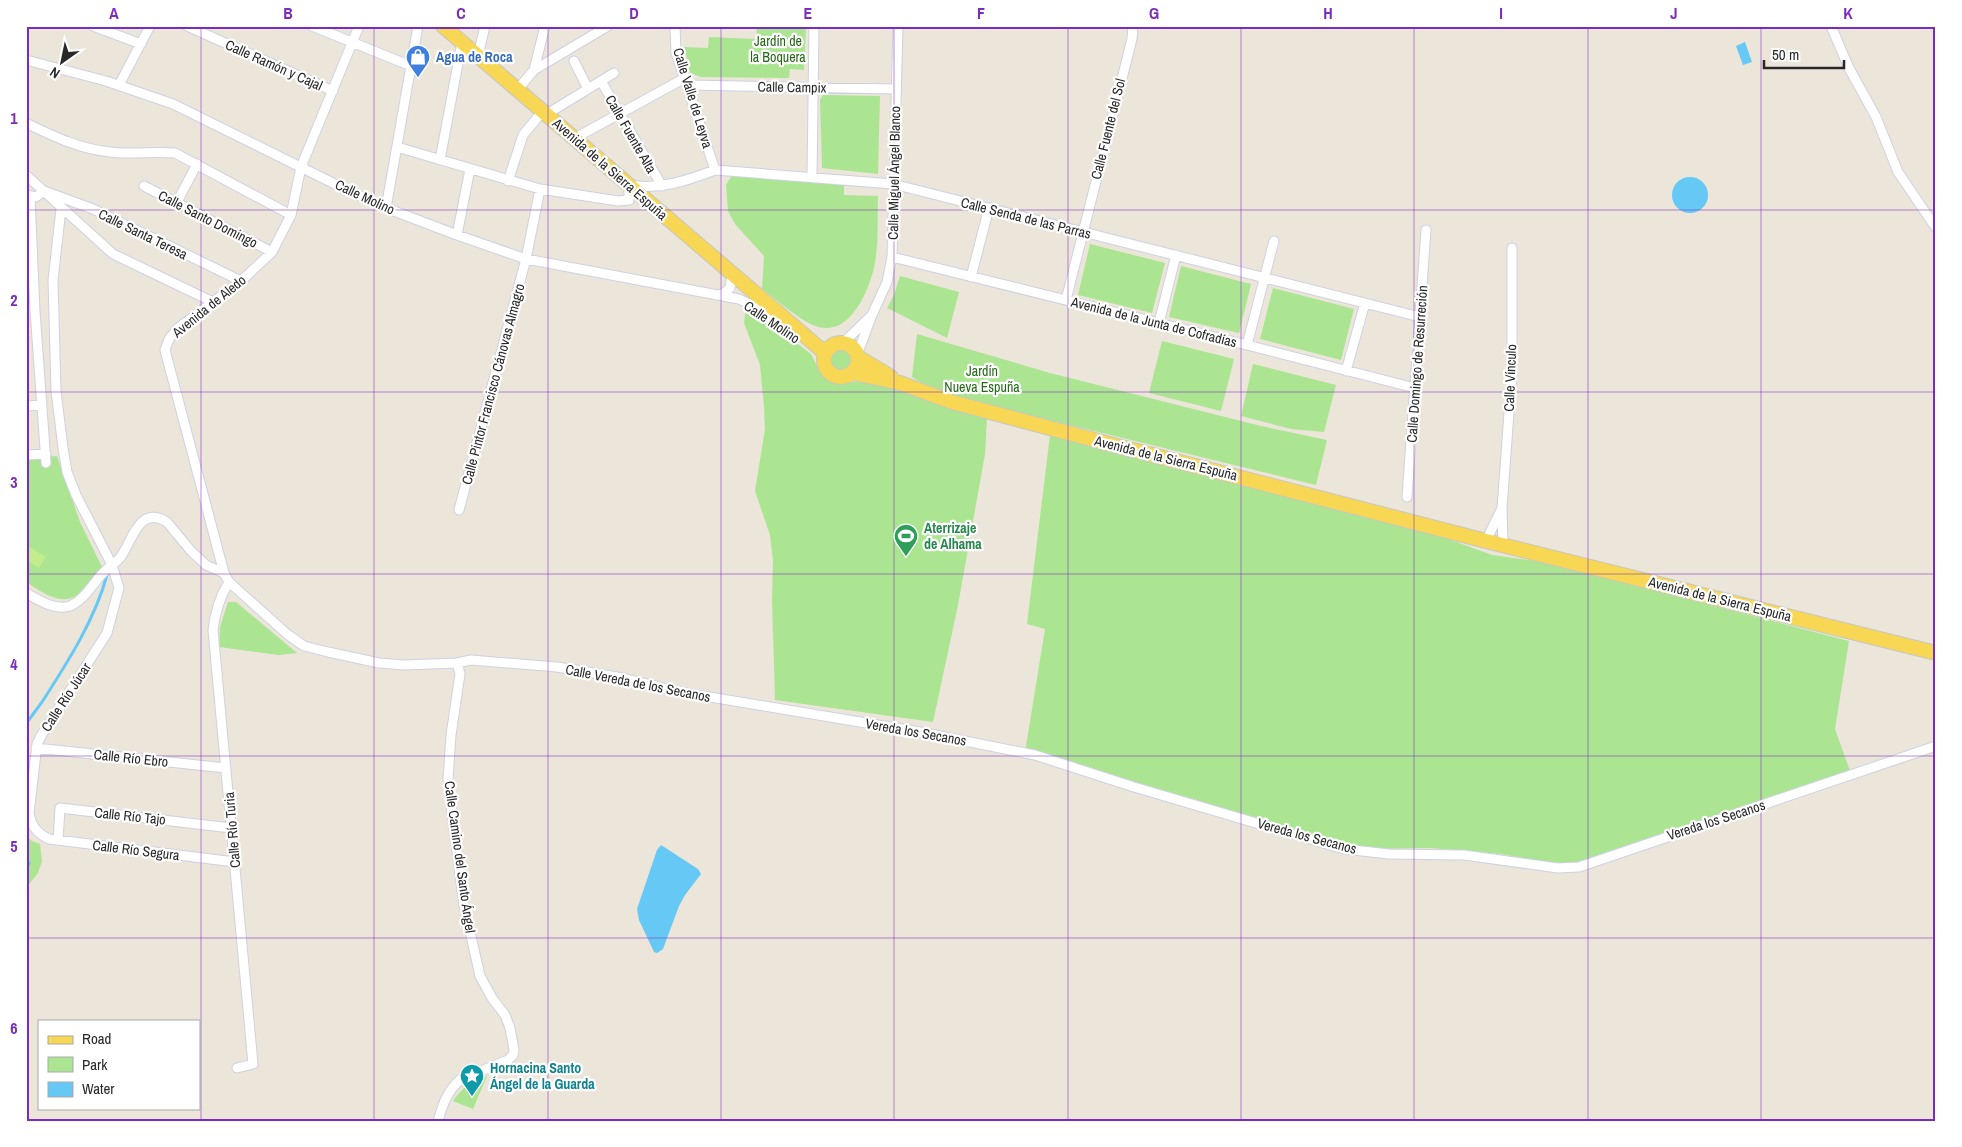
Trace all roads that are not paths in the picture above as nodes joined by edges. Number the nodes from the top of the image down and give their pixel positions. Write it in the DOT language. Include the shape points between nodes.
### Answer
graph roads {
  1 [pos="93,26"];
  2 [pos="150,26"];
  3 [pos="187,26"];
  4 [pos="312,26"];
  5 [pos="359,26"];
  6 [pos="418,26"];
  7 [pos="485,26"];
  8 [pos="545,26"];
  9 [pos="608,26"];
  10 [pos="675,26"];
  11 [pos="814,26"];
  12 [pos="898,26"];
  13 [pos="1133,26"];
  14 [pos="1831,26"];
  15 [pos="445,27"];
  16 [pos="353,42"];
  17 [pos="462,42"];
  18 [pos="141,44"];
  19 [pos="478,56"];
  20 [pos="26,60"];
  21 [pos="574,61"];
  22 [pos="411,66"];
  23 [pos="534,70"];
  24 [pos="614,72"];
  25 [pos="601,81"];
  26 [pos="686,81"];
  27 [pos="120,85"];
  28 [pos="813,88"];
  29 [pos="896,88"];
  30 [pos="518,89"];
  31 [pos="588,89"];
  32 [pos="333,91"];
  33 [pos="545,112"];
  34 [pos="619,113"];
  35 [pos="26,123"];
  36 [pos="575,138"];
  37 [pos="397,147"];
  38 [pos="440,160"];
  39 [pos="197,164"];
  40 [pos="301,167"];
  41 [pos="470,169"];
  42 [pos="715,170"];
  43 [pos="26,176"];
  44 [pos="812,176"];
  45 [pos="508,180"];
  46 [pos="893,184"];
  47 [pos="629,185"];
  48 [pos="144,186"];
  49 [pos="662,186"];
  50 [pos="540,189"];
  51 [pos="44,191"];
  52 [pos="28,196"];
  53 [pos="177,202"];
  54 [pos="386,208"];
  55 [pos="989,208"];
  56 [pos="61,209"];
  57 [pos="291,215"];
  58 [pos="1936,228"];
  59 [pos="1426,230"];
  60 [pos="1082,232"];
  61 [pos="457,235"];
  62 [pos="1274,241"];
  63 [pos="1512,248"];
  64 [pos="272,252"];
  65 [pos="1176,255"];
  66 [pos="892,257"];
  67 [pos="526,258"];
  68 [pos="732,274"];
  69 [pos="972,277"];
  70 [pos="1264,278"];
  71 [pos="240,281"];
  72 [pos="716,295"];
  73 [pos="1066,300"];
  74 [pos="213,302"];
  75 [pos="1365,303"];
  76 [pos="31,311"];
  77 [pos="777,312"];
  78 [pos="872,315"];
  79 [pos="1420,317"];
  80 [pos="1159,323"];
  81 [pos="841,343"];
  82 [pos="1247,345"];
  83 [pos="824,356"];
  84 [pos="858,356"];
  85 [pos="1346,371"];
  86 [pos="853,372"];
  87 [pos="900,383"];
  88 [pos="1415,388"];
  89 [pos="42,405"];
  90 [pos="26,406"];
  91 [pos="26,455"];
  92 [pos="1407,497"];
  93 [pos="1502,508"];
  94 [pos="459,510"];
  95 [pos="1434,527"];
  96 [pos="1486,541"];
  97 [pos="1503,544"];
  98 [pos="112,565"];
  99 [pos="224,573"];
  100 [pos="229,582"];
  101 [pos="26,593"];
  102 [pos="1936,653"];
  103 [pos="457,663"];
  104 [pos="732,702"];
  105 [pos="1936,746"];
  106 [pos="36,748"];
  107 [pos="226,768"];
  108 [pos="232,828"];
  109 [pos="38,833"];
  110 [pos="58,840"];
  111 [pos="235,862"];
  112 [pos="237,1068"];
  113 [pos="438,1121"];
  1 -- 18 [label="street"];
  2 -- 18 [label="street"];
  3 -- 32 [label="street, Calle Ramón y Cajal"];
  4 -- 16 [label="street"];
  5 -- 16 [label="street, Avenida de Aledo"];
  6 -- 22 [label="street"];
  7 -- 19 [label="street"];
  8 -- 23 [label="street"];
  9 -- 23 [label="street"];
  10 -- 26 [label="street, Calle Valle de Leyva" via="676,53"];
  11 -- 28 [label="street"];
  12 -- 29 [label="street, Calle Miguel Ángel Blanco"];
  13 -- 60 [label="street, Calle Fuente del Sol"];
  14 -- 58 [label="street" via="1876,117 1898,172"];
  15 -- 17 [label="main road, Avenida de la Sierra Espuña"];
  16 -- 22 [label="street"];
  16 -- 32 [label="street, Avenida de Aledo"];
  17 -- 19 [label="main road, Avenida de la Sierra Espuña"];
  17 -- 38 [label="street"];
  18 -- 27 [label="street"];
  19 -- 30 [label="main road, Avenida de la Sierra Espuña"];
  20 -- 27 [label="street, Calle Molino"];
  21 -- 31 [label="street, Calle Fuente Alta"];
  22 -- 37 [label="street"];
  23 -- 30 [label="street"];
  24 -- 25 [label="street"];
  25 -- 31 [label="street"];
  25 -- 34 [label="street, Calle Fuente Alta"];
  26 -- 28 [label="street, Calle Campix"];
  26 -- 34 [label="street, Calle Campix"];
  26 -- 42 [label="street, Calle Valle de Leyva"];
  27 -- 40 [label="street, Calle Molino" via="173,104"];
  28 -- 29 [label="street, Calle Campix"];
  28 -- 44 [label="street"];
  29 -- 46 [label="street, Calle Miguel Ángel Blanco"];
  30 -- 33 [label="main road, Avenida de la Sierra Espuña"];
  31 -- 33 [label="street"];
  32 -- 40 [label="street, Avenida de Aledo"];
  33 -- 36 [label="main road, Avenida de la Sierra Espuña"];
  33 -- 45 [label="street" via="522,135"];
  34 -- 36 [label="street, Calle Campix"];
  34 -- 49 [label="street, Calle Fuente Alta"];
  35 -- 39 [label="street" via="83,147 110,152 175,153"];
  36 -- 47 [label="main road, Avenida de la Sierra Espuña"];
  37 -- 38 [label="street"];
  37 -- 54 [label="street"];
  38 -- 41 [label="street"];
  39 -- 53 [label="street"];
  39 -- 57 [label="street"];
  40 -- 54 [label="street, Calle Molino"];
  40 -- 57 [label="street, Avenida de Aledo"];
  41 -- 45 [label="street"];
  41 -- 61 [label="street"];
  42 -- 44 [label="street, Calle Senda de las Parras"];
  42 -- 49 [label="street, Calle Senda de las Parras"];
  43 -- 51 [label="street"];
  44 -- 46 [label="street, Calle Senda de las Parras"];
  45 -- 50 [label="street"];
  46 -- 55 [label="street, Calle Senda de las Parras"];
  46 -- 66 [label="street, Calle Miguel Ángel Blanco"];
  47 -- 49 [label="street, Calle Senda de las Parras"];
  47 -- 50 [label="street" via="630,197 626,201"];
  47 -- 68 [label="main road, Avenida de la Sierra Espuña"];
  48 -- 53 [label="street, Calle Santo Domingo"];
  50 -- 67 [label="street, Calle Pintor Francisco Cánovas Almagro"];
  51 -- 52 [label="street"];
  51 -- 56 [label="street"];
  51 -- 71 [label="street, Calle Santa Teresa" via="93,209"];
  52 -- 76 [label="street"];
  53 -- 64 [label="street, Calle Santo Domingo"];
  54 -- 61 [label="street, Calle Molino"];
  55 -- 60 [label="street, Calle Senda de las Parras"];
  55 -- 69 [label="street"];
  56 -- 74 [label="street" via="113,254"];
  56 -- 98 [label="street, Calle Río Júcar" via="53,280 53,315 62,448 76,495"];
  57 -- 64 [label="street, Avenida de Aledo"];
  59 -- 79 [label="street, Calle Domingo de Resurreción"];
  60 -- 65 [label="street, Calle Senda de las Parras"];
  60 -- 73 [label="street, Calle Fuente del Sol"];
  61 -- 67 [label="street, Calle Molino"];
  62 -- 70 [label="street"];
  63 -- 93 [label="street, Calle Vínculo" via="1512,372"];
  64 -- 71 [label="street, Avenida de Aledo"];
  65 -- 70 [label="street, Calle Senda de las Parras"];
  65 -- 80 [label="street"];
  66 -- 69 [label="street, Avenida de la Junta de Cofradías"];
  66 -- 78 [label="street, Calle Miguel Ángel Blanco" via="887,282"];
  67 -- 72 [label="street, Calle Molino"];
  67 -- 94 [label="street, Calle Pintor Francisco Cánovas Almagro"];
  68 -- 72 [label="street" via="730,288"];
  68 -- 77 [label="main road, Avenida de la Sierra Espuña"];
  69 -- 73 [label="street, Avenida de la Junta de Cofradías"];
  70 -- 75 [label="street, Calle Senda de las Parras"];
  70 -- 82 [label="street"];
  71 -- 74 [label="street, Avenida de Aledo"];
  72 -- 83 [label="street, Calle Molino" via="756,307"];
  73 -- 80 [label="street, Avenida de la Junta de Cofradías"];
  74 -- 99 [label="street, Avenida de Aledo" via="178,328 165,350"];
  75 -- 79 [label="street, Calle Senda de las Parras"];
  75 -- 85 [label="street"];
  76 -- 89 [label="street"];
  77 -- 81 [label="main road, Avenida de la Sierra Espuña" via="824,339"];
  77 -- 83 [label="main road, Avenida de la Sierra Espuña"];
  78 -- 81 [label="street, Calle Miguel Ángel Blanco"];
  78 -- 84 [label="street, Calle Miguel Ángel Blanco"];
  79 -- 88 [label="street, Calle Domingo de Resurreción"];
  80 -- 82 [label="street, Avenida de la Junta de Cofradías"];
  81 -- 83 [label="main road" via="831,346"];
  81 -- 84 [label="main road" via="852,347"];
  82 -- 85 [label="street, Avenida de la Junta de Cofradías"];
  83 -- 86 [label="main road" via="827,371 837,377"];
  84 -- 86 [label="main road" via="857,368"];
  84 -- 87 [label="main road, Avenida de la Sierra Espuña"];
  85 -- 88 [label="street, Avenida de la Junta de Cofradías"];
  86 -- 87 [label="main road, Avenida de la Sierra Espuña"];
  87 -- 95 [label="main road, Avenida de la Sierra Espuña" via="952,402"];
  88 -- 92 [label="street, Calle Domingo de Resurreción"];
  89 -- 90 [label="street"];
  89 -- 91 [label="street" via="46,458"];
  93 -- 96 [label="street, Calle Vínculo"];
  93 -- 97 [label="street, Calle Vínculo"];
  95 -- 96 [label="main road, Avenida de la Sierra Espuña"];
  95 -- 97 [label="main road, Avenida de la Sierra Espuña" via="1481,548 1499,551"];
  96 -- 97 [label="main road, Avenida de la Sierra Espuña"];
  97 -- 102 [label="main road, Avenida de la Sierra Espuña"];
  98 -- 99 [label="street" via="142,522 152,517 167,522 206,565"];
  98 -- 101 [label="street" via="69,606 56,607"];
  98 -- 106 [label="street, Calle Río Júcar" via="119,588 107,633"];
  99 -- 100 [label="street, Calle Vereda de los Secanos"];
  100 -- 103 [label="street, Calle Vereda de los Secanos" via="304,646 379,663"];
  100 -- 107 [label="street, Calle Río Turia" via="216,608 213,630"];
  103 -- 104 [label="street, Calle Vereda de los Secanos" via="471,660 557,668 623,678"];
  103 -- 113 [label="street, Calle Camino del Santo Ángel" via="460,674 448,779 464,905 480,976 505,1015 514,1050 508,1060 455,1084 445,1097"];
  104 -- 105 [label="street, Vereda los Secanos" via="920,732 1034,755 1344,849 1389,854 1464,855 1558,868 1579,867"];
  106 -- 107 [label="street, Calle Río Ebro"];
  106 -- 109 [label="street, Calle Río Júcar" via="29,814"];
  107 -- 108 [label="street, Calle Río Turia"];
  108 -- 110 [label="street, Calle Río Tajo" via="60,808"];
  108 -- 111 [label="street, Calle Río Turia"];
  109 -- 110 [label="street, Calle Río Segura"];
  110 -- 111 [label="street, Calle Río Segura"];
  111 -- 112 [label="street, Calle Río Turia" via="253,1064"];
}
